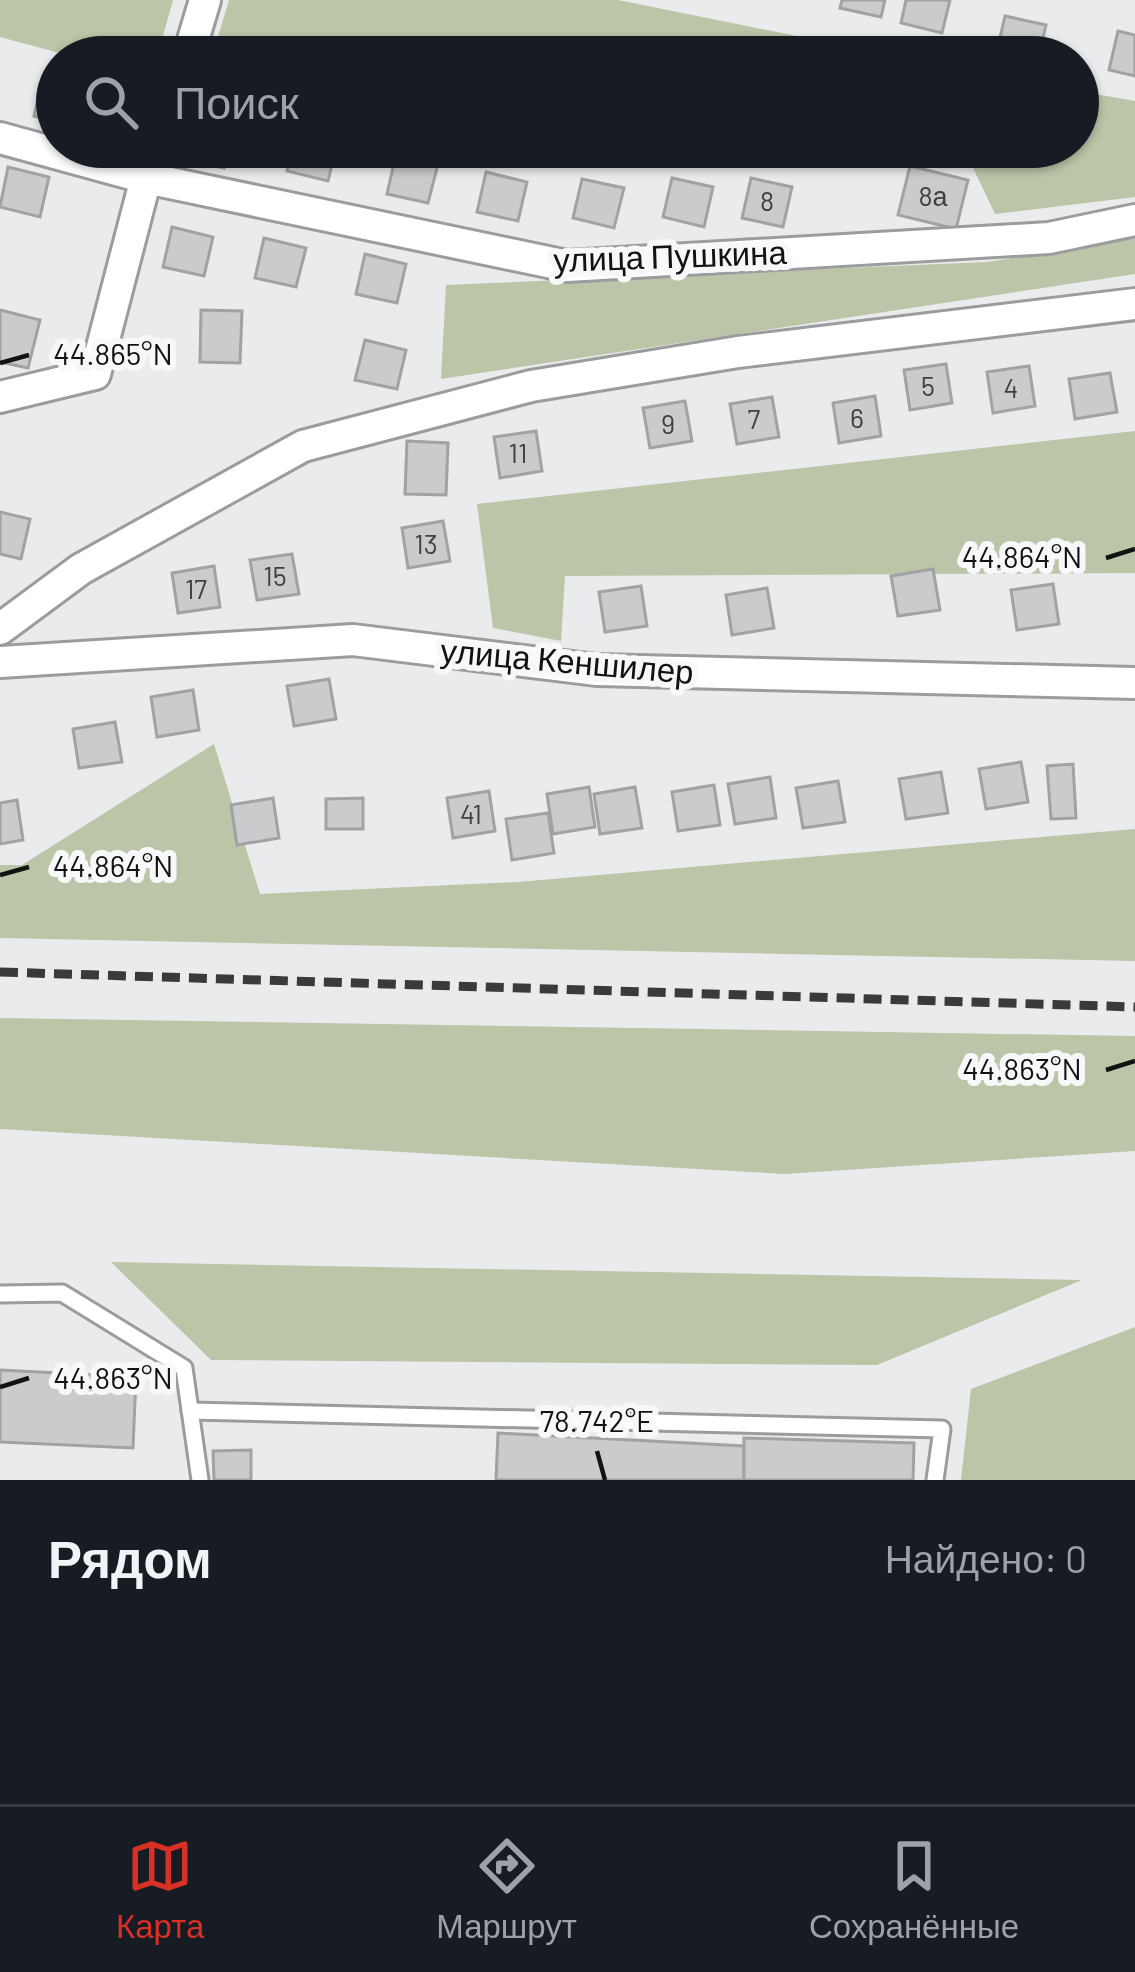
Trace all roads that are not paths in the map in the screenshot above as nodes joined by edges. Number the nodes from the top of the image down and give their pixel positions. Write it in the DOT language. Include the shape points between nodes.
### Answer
graph roads {
  1 [pos="205,0"];
  2 [pos="194,36"];
  3 [pos="0,138"];
  4 [pos="36,148"];
  5 [pos="110,168"];
  6 [pos="154,168"];
  7 [pos="150,179"];
  8 [pos="1135,220"];
  9 [pos="1135,304"];
  10 [pos="0,397"];
  11 [pos="0,629"];
  12 [pos="0,662"];
  13 [pos="1135,683"];
  14 [pos="0,1294"];
  15 [pos="190,1411"];
  16 [pos="200,1480"];
  17 [pos="935,1480"];
  1 -- 2 [label="street"];
  3 -- 4 [label="street, улица Пушкина"];
  5 -- 7 [label="street, улица Пушкина"];
  6 -- 7 [label="street"];
  7 -- 8 [label="street, улица Пушкина" via="567,266 1049,238"];
  7 -- 10 [label="street" via="95,374"];
  9 -- 11 [label="street" via="531,386 303,446 81,569"];
  12 -- 13 [label="street, улица Кеншилер" via="352,640 597,670"];
  14 -- 15 [label="lane" via="62,1293 184,1368"];
  15 -- 16 [label="lane"];
  15 -- 17 [label="lane" via="942,1429"];
}
